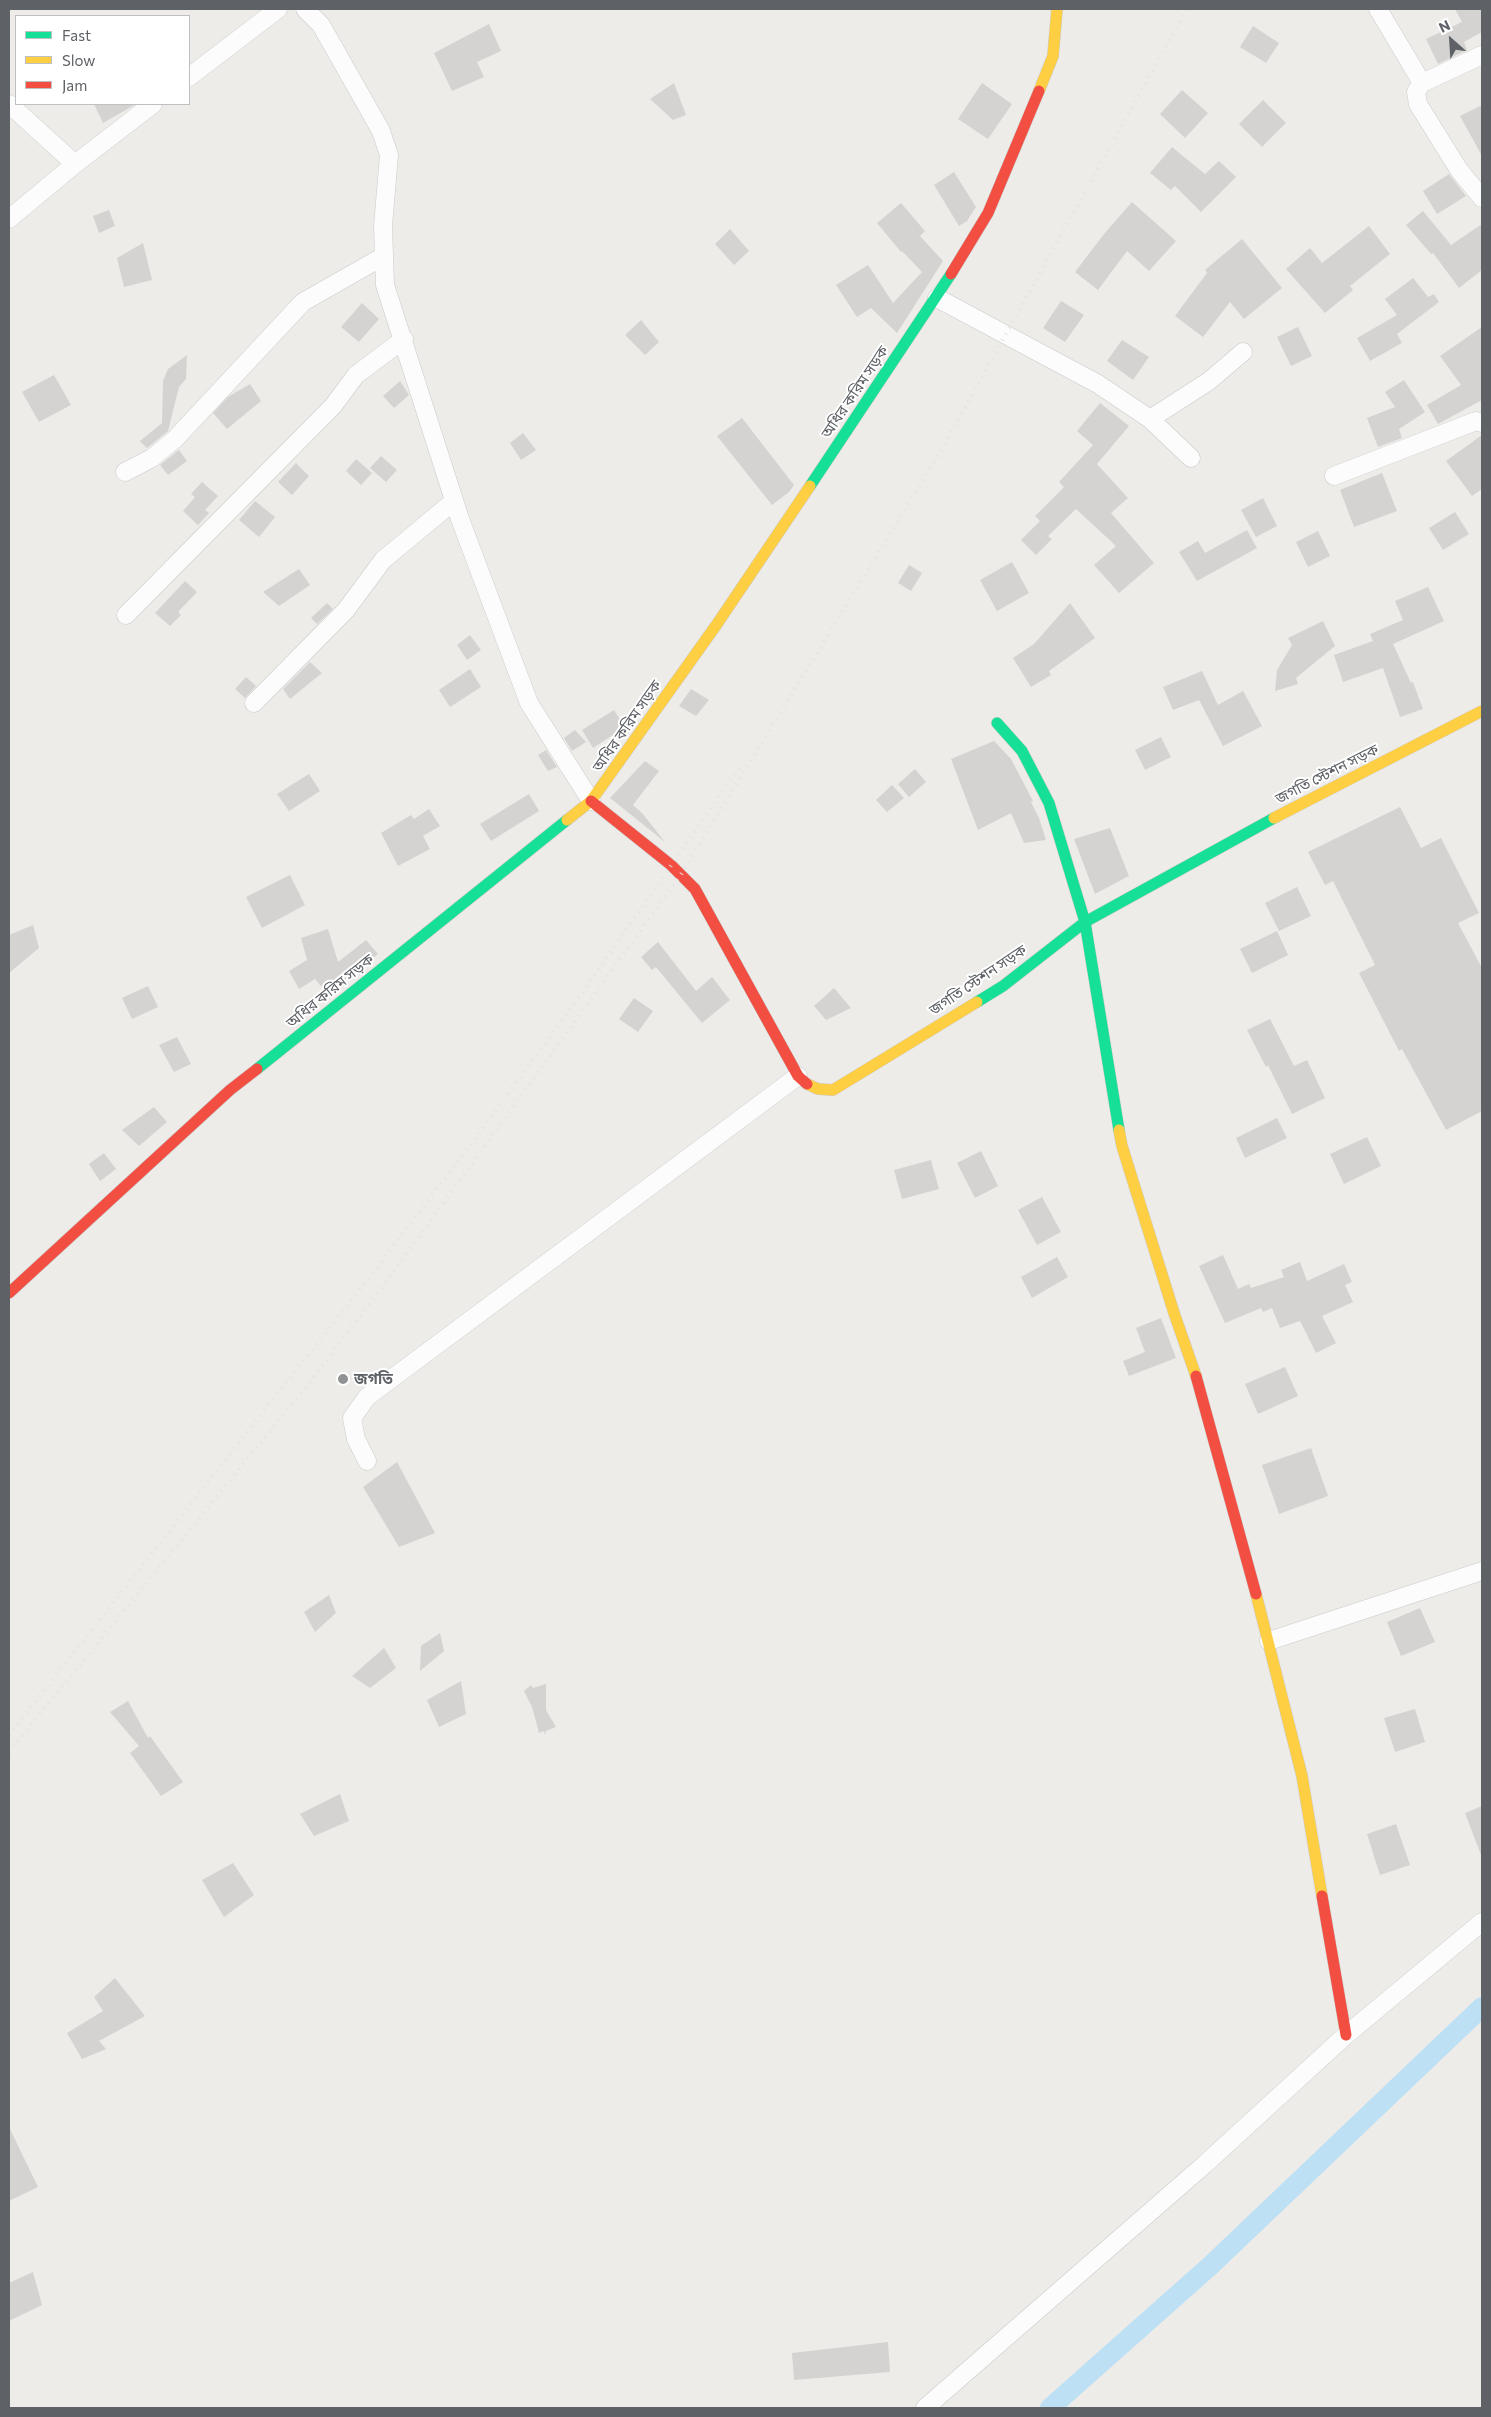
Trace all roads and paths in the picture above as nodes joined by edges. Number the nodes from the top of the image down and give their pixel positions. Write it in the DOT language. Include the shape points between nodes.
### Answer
graph roads {
  1 [pos="278,9"];
  2 [pos="305,9"];
  3 [pos="1057,9"];
  4 [pos="1378,9"];
  5 [pos="1482,55"];
  6 [pos="190,76"];
  7 [pos="1422,83"];
  8 [pos="9,104"];
  9 [pos="152,105"];
  10 [pos="75,164"];
  11 [pos="1482,198"];
  12 [pos="9,219"];
  13 [pos="384,256"];
  14 [pos="936,298"];
  15 [pos="404,339"];
  16 [pos="1243,352"];
  17 [pos="1150,419"];
  18 [pos="1482,423"];
  19 [pos="1191,458"];
  20 [pos="125,472"];
  21 [pos="1334,476"];
  22 [pos="454,501"];
  23 [pos="126,615"];
  24 [pos="254,702"];
  25 [pos="1482,711"];
  26 [pos="997,723"];
  27 [pos="591,801"];
  28 [pos="1085,922"];
  29 [pos="798,1076"];
  30 [pos="9,1293"];
  31 [pos="367,1461"];
  32 [pos="1482,1571"];
  33 [pos="1270,1641"];
  34 [pos="1482,1922"];
  35 [pos="1346,2035"];
  36 [pos="924,2408"];
  1 -- 6 [label="street"];
  2 -- 13 [label="street" via="321,25 380,131 389,155"];
  3 -- 14 [label="street, অধির করিম সড়ক" via="1053,56 988,213"];
  4 -- 7 [label="street"];
  5 -- 7 [label="street"];
  7 -- 11 [label="street" via="1416,92 1418,104 1459,170"];
  8 -- 10 [label="street"];
  9 -- 10 [label="street"];
  10 -- 12 [label="street"];
  13 -- 15 [label="street" via="385,285"];
  13 -- 20 [label="street" via="303,302 175,439 152,458"];
  14 -- 17 [label="street" via="1098,384"];
  14 -- 27 [label="street, অধির করিম সড়ক" via="717,624"];
  15 -- 22 [label="street"];
  15 -- 23 [label="street" via="356,376 333,406"];
  16 -- 17 [label="street" via="1209,381"];
  17 -- 19 [label="street"];
  18 -- 21 [label="street" via="1476,421"];
  22 -- 24 [label="street" via="383,560 346,610"];
  22 -- 27 [label="street" via="529,704"];
  25 -- 28 [label="street, জগতি স্টেশন সড়ক" via="1218,847"];
  26 -- 28 [label="street" via="1022,751 1049,802"];
  27 -- 29 [label="street, জগতি স্টেশন সড়ক" via="671,865 695,890"];
  27 -- 30 [label="street, অধির করিম সড়ক" via="230,1090"];
  28 -- 29 [label="street, জগতি স্টেশন সড়ক" via="1003,986 833,1090 814,1088"];
  28 -- 33 [label="street" via="1122,1146 1200,1386"];
  29 -- 31 [label="street" via="367,1397 352,1418 356,1439"];
  32 -- 33 [label="street"];
  33 -- 35 [label="street" via="1302,1776"];
  34 -- 35 [label="street"];
  35 -- 36 [label="street" via="1204,2165"];
}
